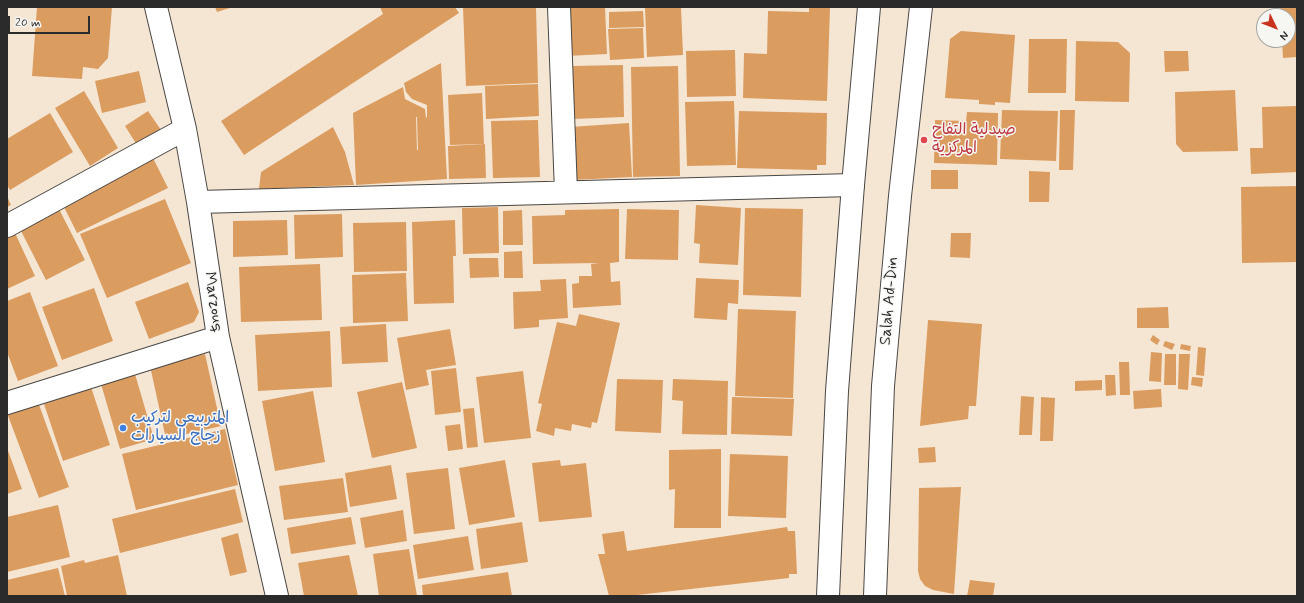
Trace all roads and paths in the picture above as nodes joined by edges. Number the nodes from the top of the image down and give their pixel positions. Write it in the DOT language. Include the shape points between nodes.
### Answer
graph roads {
  1 [pos="156,7"];
  2 [pos="559,7"];
  3 [pos="869,7"];
  4 [pos="921,7"];
  5 [pos="184,129"];
  6 [pos="853,185"];
  7 [pos="566,192"];
  8 [pos="198,202"];
  9 [pos="7,226"];
  10 [pos="218,337"];
  11 [pos="7,403"];
  12 [pos="277,596"];
  13 [pos="828,596"];
  14 [pos="875,596"];
  1 -- 5 [label="main road, Marzouq"];
  2 -- 7 [label="main road"];
  3 -- 6 [label="main road"];
  4 -- 14 [label="main road, Salah Ad-Din" via="900,196 883,386"];
  5 -- 8 [label="main road, Marzouq"];
  5 -- 9 [label="main road"];
  6 -- 7 [label="main road"];
  6 -- 13 [label="main road" via="837,391"];
  7 -- 8 [label="main road"];
  8 -- 10 [label="main road, Marzouq"];
  10 -- 11 [label="main road"];
  10 -- 12 [label="main road, Marzouq"];
}
